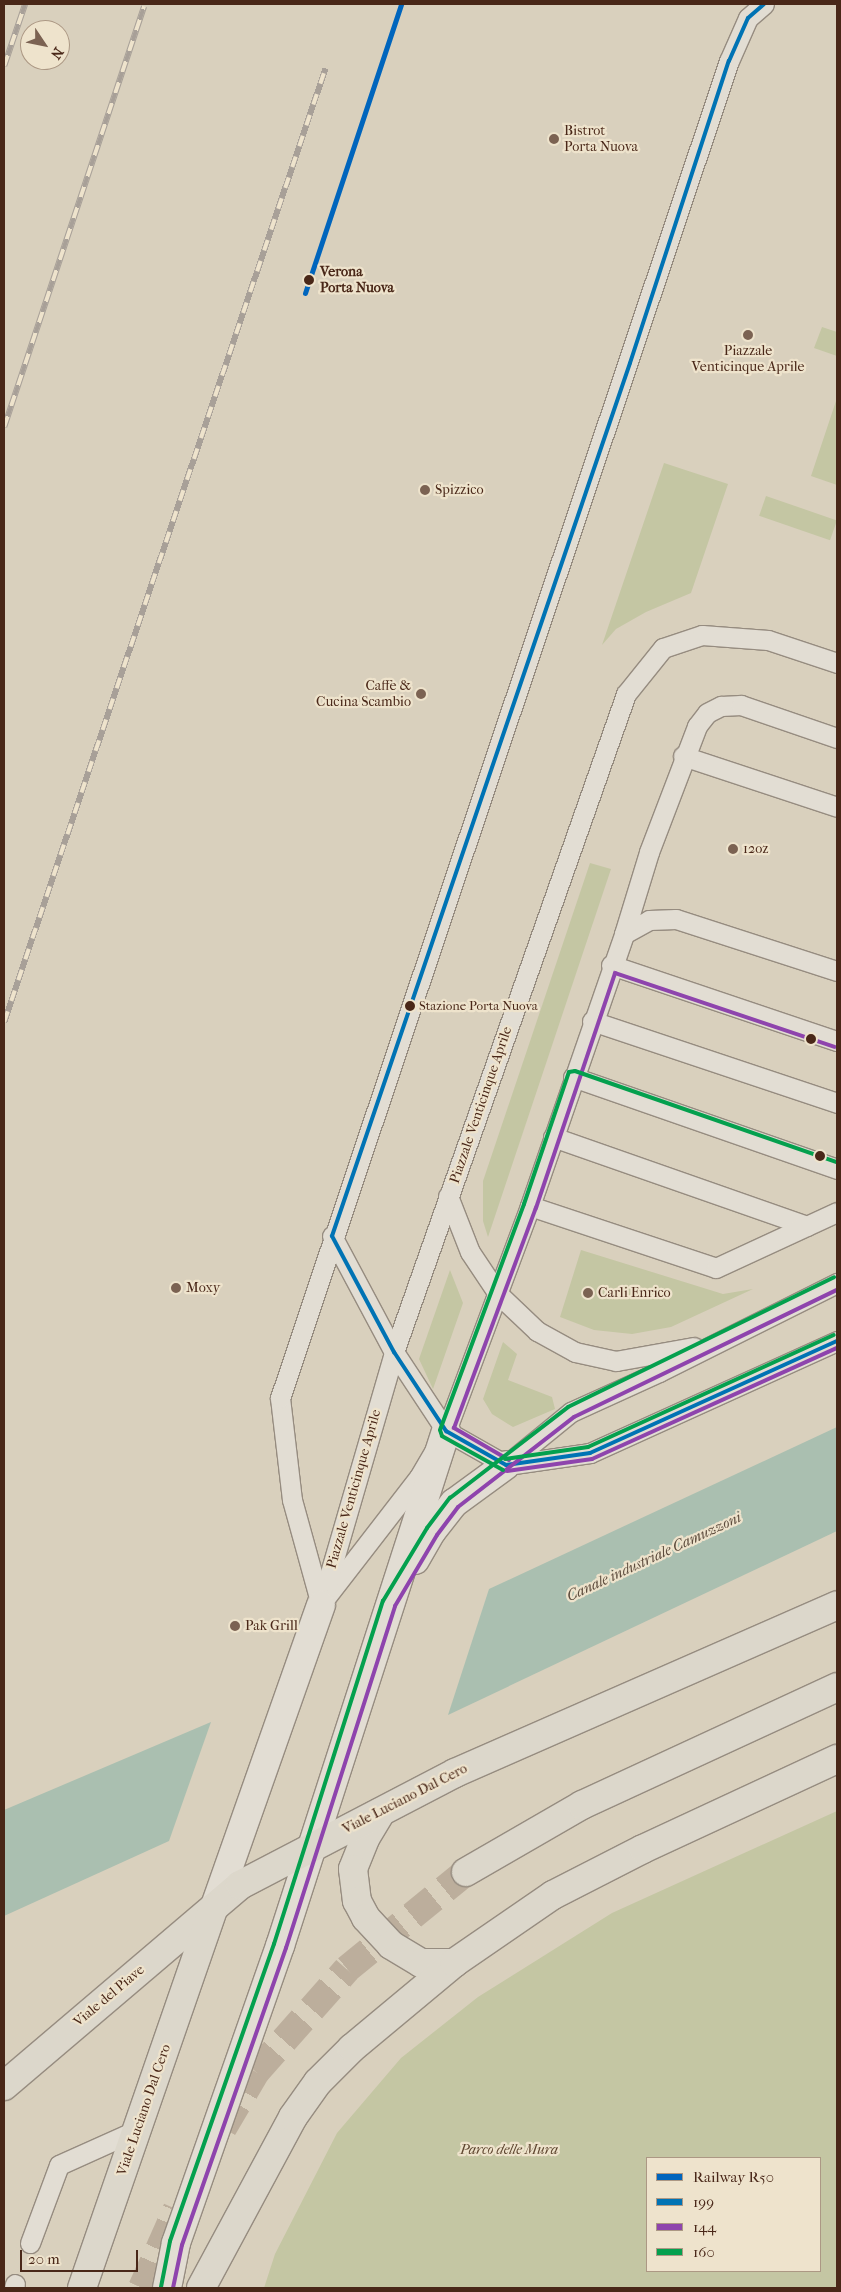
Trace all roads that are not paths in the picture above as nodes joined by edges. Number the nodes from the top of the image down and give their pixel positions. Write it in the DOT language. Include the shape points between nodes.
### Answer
graph roads {
  1 [pos="764,4"];
  2 [pos="837,663"];
  3 [pos="837,738"];
  4 [pos="683,756"];
  5 [pos="837,807"];
  6 [pos="624,934"];
  7 [pos="612,965"];
  8 [pos="837,971"];
  9 [pos="592,1020"];
  10 [pos="837,1041"];
  11 [pos="573,1077"];
  12 [pos="837,1103"];
  13 [pos="553,1137"];
  14 [pos="837,1169"];
  15 [pos="448,1196"];
  16 [pos="530,1206"];
  17 [pos="837,1212"];
  18 [pos="808,1226"];
  19 [pos="332,1236"];
  20 [pos="837,1283"];
  21 [pos="498,1294"];
  22 [pos="837,1341"];
  23 [pos="714,1342"];
  24 [pos="394,1352"];
  25 [pos="446,1431"];
  26 [pos="506,1465"];
  27 [pos="388,1603"];
  28 [pos="320,1605"];
  29 [pos="837,1605"];
  30 [pos="837,1688"];
  31 [pos="837,1759"];
  32 [pos="381,1812"];
  33 [pos="310,1846"];
  34 [pos="466,1872"];
  35 [pos="215,1906"];
  36 [pos="454,1963"];
  37 [pos="4,2086"];
  38 [pos="137,2130"];
  39 [pos="30,2242"];
  40 [pos="82,2288"];
  41 [pos="167,2288"];
  42 [pos="201,2288"];
  1 -- 19 [label="lane, Piazzale Venticinque Aprile" via="748,18 729,61 630,363"];
  2 -- 15 [label="lane, Piazzale Venticinque Aprile" via="768,640 702,635 663,648 626,694"];
  3 -- 4 [label="lane" via="741,705 721,706 707,713 697,726"];
  4 -- 5 [label="lane"];
  4 -- 6 [label="lane" via="648,852"];
  6 -- 7 [label="lane"];
  6 -- 8 [label="lane" via="648,920 676,919"];
  7 -- 9 [label="lane"];
  7 -- 10 [label="lane"];
  9 -- 11 [label="lane"];
  9 -- 12 [label="lane"];
  11 -- 13 [label="lane"];
  11 -- 14 [label="lane"];
  13 -- 16 [label="lane"];
  13 -- 18 [label="lane"];
  15 -- 21 [label="lane" via="470,1252"];
  15 -- 24 [label="lane, Piazzale Venticinque Aprile"];
  16 -- 18 [label="lane" via="716,1268"];
  16 -- 21 [label="lane"];
  17 -- 18 [label="lane"];
  19 -- 24 [label="lane"];
  19 -- 28 [label="lane, Piazzale Venticinque Aprile" via="280,1398 292,1500"];
  20 -- 23 [label="lane"];
  21 -- 23 [label="lane" via="536,1331 575,1352 616,1361"];
  21 -- 25 [label="lane"];
  22 -- 26 [label="lane" via="590,1453"];
  23 -- 26 [label="lane" via="659,1372 571,1412"];
  24 -- 25 [label="lane"];
  24 -- 28 [label="lane, Piazzale Venticinque Aprile"];
  25 -- 26 [label="lane"];
  25 -- 27 [label="street"];
  25 -- 28 [label="lane" via="419,1477"];
  26 -- 27 [label="street" via="454,1503 432,1531"];
  27 -- 33 [label="street" via="337,1772"];
  28 -- 35 [label="street, Piazzale Venticinque Aprile"];
  29 -- 32 [label="main road, Viale Luciano Dal Cero" via="455,1773"];
  30 -- 34 [label="main road" via="582,1805"];
  31 -- 36 [label="main road" via="643,1848 553,1895"];
  32 -- 33 [label="main road, Viale Luciano Dal Cero"];
  32 -- 36 [label="main road" via="353,1869 357,1901 366,1918 391,1945 421,1963"];
  33 -- 35 [label="main road, Viale Luciano Dal Cero" via="240,1885"];
  33 -- 41 [label="street" via="280,1946 176,2243"];
  35 -- 37 [label="main road, Viale del Piave"];
  35 -- 38 [label="main road, Viale Luciano Dal Cero"];
  36 -- 42 [label="main road" via="352,2048 318,2082 288,2126"];
  38 -- 39 [label="lane" via="59,2165"];
  38 -- 40 [label="main road, Viale Luciano Dal Cero"];
}
